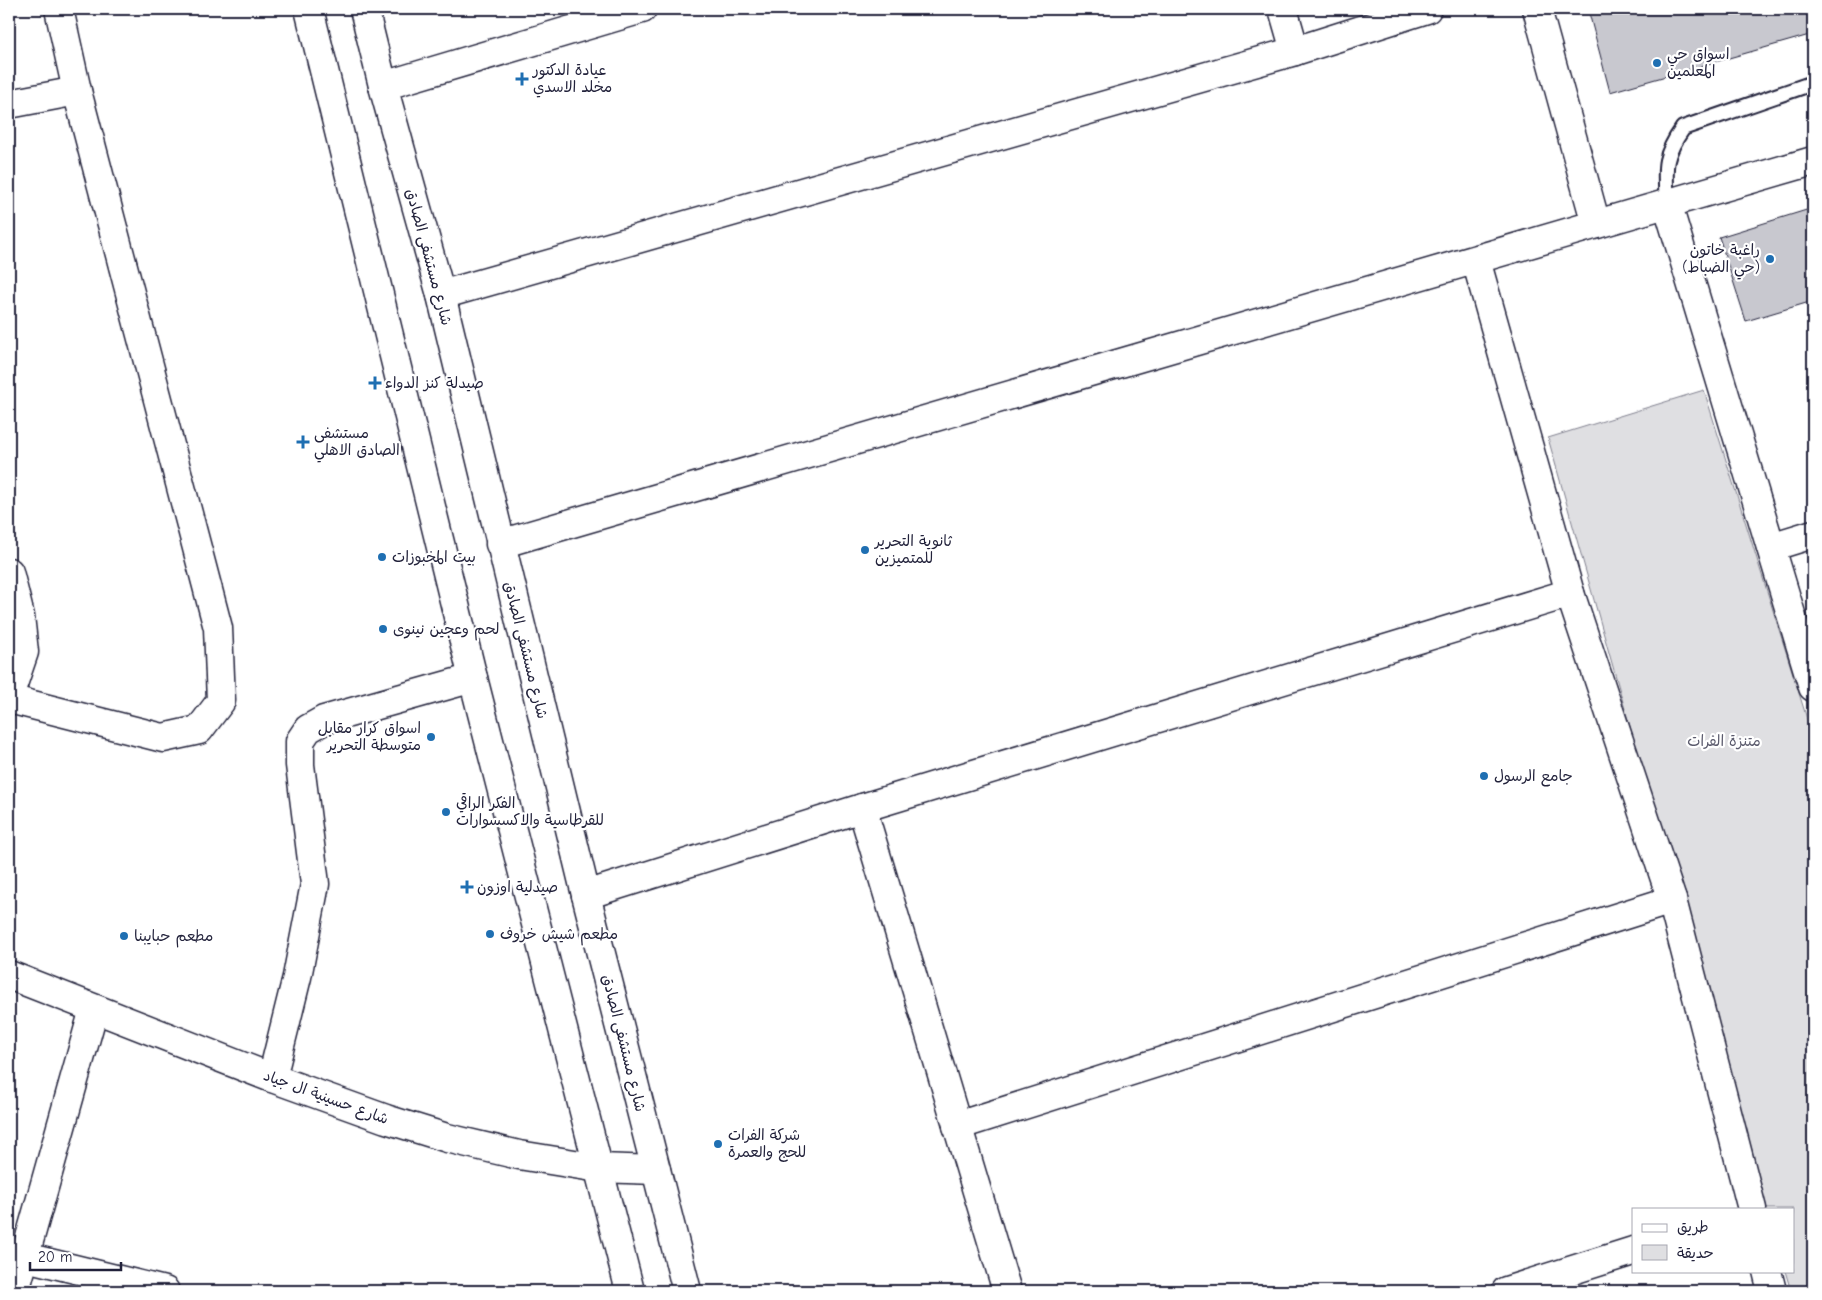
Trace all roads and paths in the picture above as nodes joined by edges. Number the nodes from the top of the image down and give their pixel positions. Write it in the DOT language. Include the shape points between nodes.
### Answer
graph roads {
  1 [pos="59,9"];
  2 [pos="309,9"];
  3 [pos="364,9"];
  4 [pos="642,9"];
  5 [pos="1283,9"];
  6 [pos="1427,9"];
  7 [pos="1537,9"];
  8 [pos="1296,51"];
  9 [pos="1813,83"];
  10 [pos="383,86"];
  11 [pos="77,90"];
  12 [pos="9,104"];
  13 [pos="1813,161"];
  14 [pos="1667,203"];
  15 [pos="1596,224"];
  16 [pos="1476,260"];
  17 [pos="441,296"];
  18 [pos="1813,534"];
  19 [pos="500,544"];
  20 [pos="1771,547"];
  21 [pos="9,572"];
  22 [pos="1570,593"];
  23 [pos="473,678"];
  24 [pos="1813,687"];
  25 [pos="9,697"];
  26 [pos="862,808"];
  27 [pos="586,895"];
  28 [pos="1672,900"];
  29 [pos="9,975"];
  30 [pos="94,1009"];
  31 [pos="272,1078"];
  32 [pos="957,1126"];
  33 [pos="599,1168"];
  34 [pos="656,1170"];
  35 [pos="1752,1208"];
  36 [pos="1632,1251"];
  37 [pos="17,1255"];
  38 [pos="1767,1272"];
  39 [pos="15,1291"];
  40 [pos="165,1291"];
  41 [pos="630,1291"];
  42 [pos="687,1291"];
  43 [pos="1007,1291"];
  44 [pos="1506,1291"];
  45 [pos="1772,1291"];
  1 -- 11 [label="street"];
  2 -- 23 [label="street"];
  3 -- 10 [label="street, شارع مستشفى الصادق"];
  4 -- 10 [label="street"];
  5 -- 8 [label="street"];
  6 -- 8 [label="street"];
  7 -- 15 [label="street"];
  8 -- 17 [label="street"];
  9 -- 14 [label="lane" via="1683,128 1672,143 1665,164"];
  10 -- 17 [label="street, شارع مستشفى الصادق"];
  11 -- 12 [label="street"];
  11 -- 25 [label="street" via="218,628 221,701 200,730 163,738"];
  13 -- 14 [label="street"];
  14 -- 15 [label="street"];
  14 -- 20 [label="street"];
  15 -- 16 [label="street"];
  16 -- 19 [label="street"];
  16 -- 22 [label="street"];
  17 -- 19 [label="street, شارع مستشفى الصادق"];
  18 -- 20 [label="street"];
  19 -- 27 [label="street, شارع مستشفى الصادق"];
  20 -- 24 [label="street"];
  21 -- 25 [label="street" via="20,616 24,652"];
  22 -- 26 [label="street"];
  22 -- 28 [label="street"];
  23 -- 31 [label="street" via="324,720 308,729 300,740 300,765 315,884 297,978"];
  23 -- 33 [label="street"];
  26 -- 27 [label="street"];
  26 -- 32 [label="street"];
  27 -- 34 [label="street, شارع مستشفى الصادق"];
  28 -- 32 [label="street"];
  28 -- 35 [label="street"];
  29 -- 30 [label="street, شارع حسينية ال جياد"];
  30 -- 31 [label="street, شارع حسينية ال جياد"];
  30 -- 37 [label="street"];
  31 -- 33 [label="street, شارع حسينية ال جياد" via="447,1138 519,1155"];
  32 -- 43 [label="street"];
  33 -- 34 [label="street, شارع حسينية ال جياد"];
  33 -- 41 [label="street"];
  34 -- 42 [label="street, شارع مستشفى الصادق"];
  36 -- 44 [label="street"];
  37 -- 39 [label="street"];
  37 -- 40 [label="street"];
  38 -- 45 [label="street"];
}
